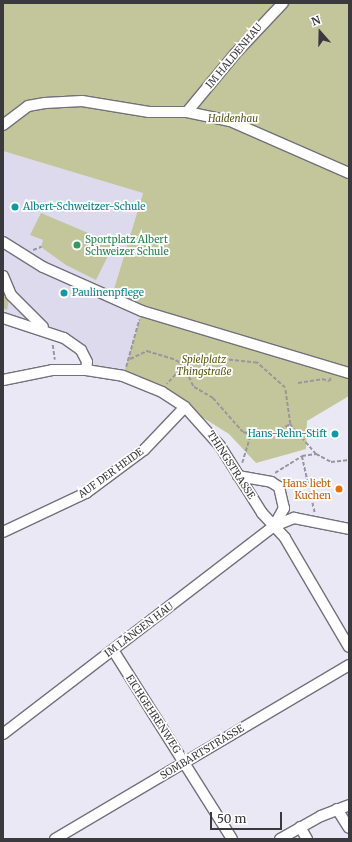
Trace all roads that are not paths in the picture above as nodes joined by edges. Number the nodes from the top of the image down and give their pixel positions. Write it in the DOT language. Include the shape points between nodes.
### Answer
graph roads {
  1 [pos="283,3"];
  2 [pos="187,112"];
  3 [pos="3,125"];
  4 [pos="349,173"];
  5 [pos="3,242"];
  6 [pos="3,276"];
  7 [pos="3,318"];
  8 [pos="48,331"];
  9 [pos="86,370"];
  10 [pos="345,372"];
  11 [pos="3,380"];
  12 [pos="185,407"];
  13 [pos="238,476"];
  14 [pos="274,526"];
  15 [pos="349,529"];
  16 [pos="3,532"];
  17 [pos="349,647"];
  18 [pos="113,650"];
  19 [pos="349,665"];
  20 [pos="3,734"];
  21 [pos="185,763"];
  22 [pos="349,805"];
  23 [pos="337,809"];
  24 [pos="300,827"];
  25 [pos="349,828"];
  26 [pos="55,839"];
  27 [pos="232,839"];
  28 [pos="280,839"];
  29 [pos="307,839"];
  1 -- 2 [label="street, IM HALDENHAU" via="235,54"];
  2 -- 3 [label="street" via="149,112 90,102 45,103 28,106"];
  2 -- 4 [label="street" via="230,121"];
  5 -- 10 [label="street" via="43,267 142,311"];
  6 -- 8 [label="street" via="11,295"];
  7 -- 8 [label="street"];
  8 -- 9 [label="street" via="81,350 87,362"];
  9 -- 11 [label="street, THINGSTRASSE" via="52,370"];
  9 -- 12 [label="street, THINGSTRASSE" via="122,376 162,392"];
  12 -- 13 [label="street, THINGSTRASSE" via="220,446"];
  12 -- 16 [label="street, AUF DER HEIDE" via="144,450 86,493"];
  13 -- 14 [label="street, THINGSTRASSE"];
  13 -- 14 [label="street" via="272,482 278,488 284,508"];
  14 -- 15 [label="street" via="294,518"];
  14 -- 17 [label="street, THINGSTRASSE"];
  14 -- 18 [label="street, IM LANGEN HAU"];
  18 -- 20 [label="street, IM LANGEN HAU"];
  18 -- 21 [label="street, EICHGEHRENWEG"];
  19 -- 21 [label="street, SOMBARTSTRASSE"];
  21 -- 26 [label="street, SOMBARTSTRASSE"];
  21 -- 27 [label="street, EICHGEHRENWEG"];
  22 -- 23 [label="street"];
  23 -- 24 [label="street"];
  23 -- 25 [label="street"];
  24 -- 28 [label="street"];
  24 -- 29 [label="street"];
}
